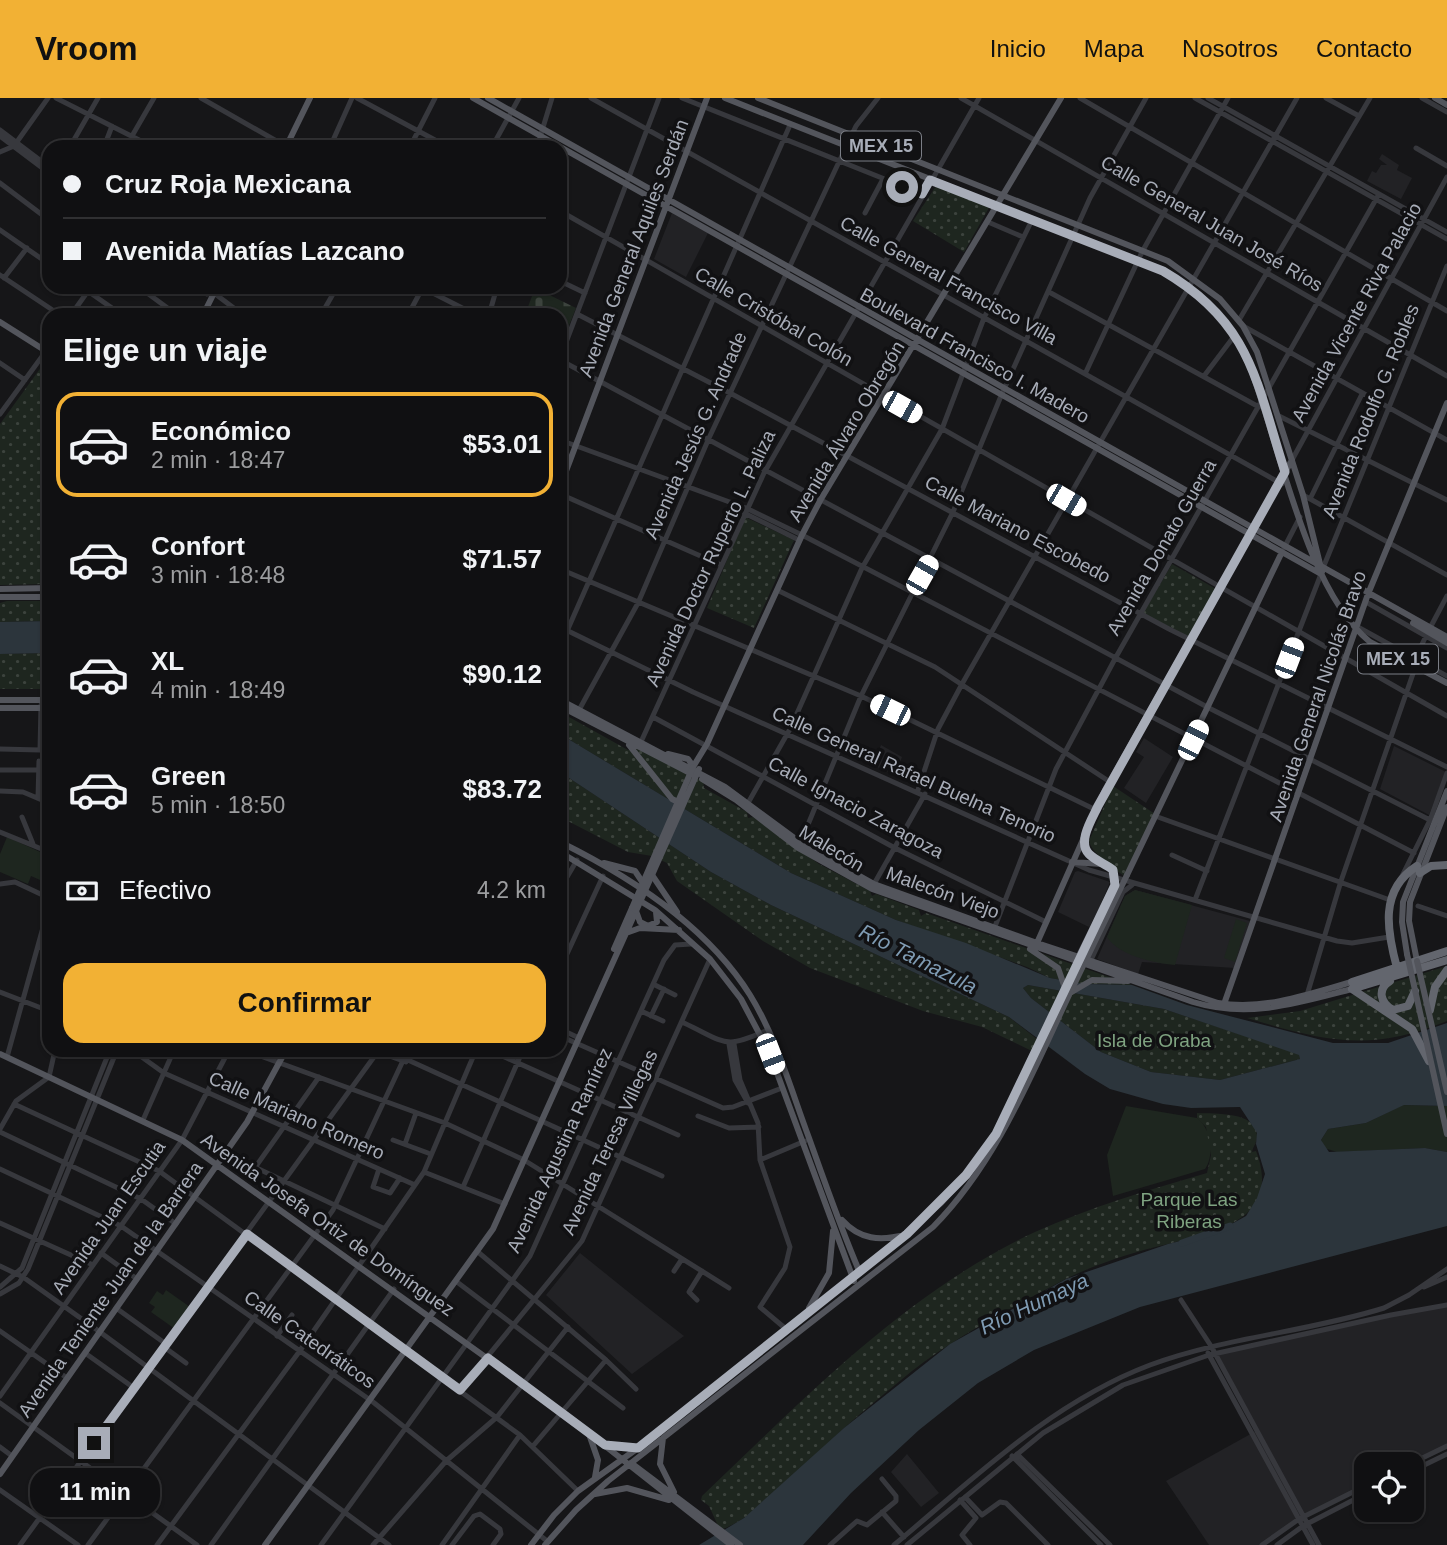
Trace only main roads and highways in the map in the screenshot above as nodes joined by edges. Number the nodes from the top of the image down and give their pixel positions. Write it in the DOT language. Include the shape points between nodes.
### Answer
graph roads {
  1 [pos="310,98"];
  2 [pos="473,98"];
  3 [pos="488,98"];
  4 [pos="707,98"];
  5 [pos="724,98"];
  6 [pos="758,98"];
  7 [pos="1061,98"];
  8 [pos="1435,98"];
  9 [pos="1447,105"];
  10 [pos="509,114"];
  11 [pos="290,140"];
  12 [pos="555,140"];
  13 [pos="567,147"];
  14 [pos="1003,196"];
  15 [pos="667,203"];
  16 [pos="997,206"];
  17 [pos="0,322"];
  18 [pos="916,343"];
  19 [pos="42,349"];
  20 [pos="1447,402"];
  21 [pos="1292,460"];
  22 [pos="567,469"];
  23 [pos="1285,472"];
  24 [pos="1251,533"];
  25 [pos="1283,551"];
  26 [pos="1321,570"];
  27 [pos="42,588"];
  28 [pos="0,589"];
  29 [pos="0,597"];
  30 [pos="42,597"];
  31 [pos="1367,598"];
  32 [pos="1356,626"];
  33 [pos="1447,640"];
  34 [pos="1436,674"];
  35 [pos="1447,682"];
  36 [pos="0,700"];
  37 [pos="41,704"];
  38 [pos="567,704"];
  39 [pos="0,708"];
  40 [pos="567,710"];
  41 [pos="622,738"];
  42 [pos="640,745"];
  43 [pos="657,751"];
  44 [pos="695,767"];
  45 [pos="691,786"];
  46 [pos="1447,792"];
  47 [pos="729,796"];
  48 [pos="678,802"];
  49 [pos="1447,807"];
  50 [pos="1088,830"];
  51 [pos="799,845"];
  52 [pos="567,846"];
  53 [pos="567,855"];
  54 [pos="1087,858"];
  55 [pos="596,861"];
  56 [pos="1072,862"];
  57 [pos="1447,865"];
  58 [pos="1419,869"];
  59 [pos="652,875"];
  60 [pos="643,883"];
  61 [pos="634,910"];
  62 [pos="655,910"];
  63 [pos="682,920"];
  64 [pos="679,930"];
  65 [pos="994,930"];
  66 [pos="626,933"];
  67 [pos="1018,941"];
  68 [pos="1037,943"];
  69 [pos="1447,956"];
  70 [pos="1419,967"];
  71 [pos="1397,968"];
  72 [pos="1447,970"];
  73 [pos="607,971"];
  74 [pos="1137,982"];
  75 [pos="1353,988"];
  76 [pos="1415,991"];
  77 [pos="1068,992"];
  78 [pos="1224,1007"];
  79 [pos="1430,1010"];
  80 [pos="4,1056"];
  81 [pos="282,1057"];
  82 [pos="1434,1076"];
  83 [pos="1447,1092"];
  84 [pos="1013,1107"];
  85 [pos="1447,1134"];
  86 [pos="805,1143"];
  87 [pos="218,1163"];
  88 [pos="839,1217"];
  89 [pos="834,1225"];
  90 [pos="907,1234"];
  91 [pos="860,1272"];
  92 [pos="852,1278"];
  93 [pos="863,1281"];
  94 [pos="857,1286"];
  95 [pos="431,1316"];
  96 [pos="801,1317"];
  97 [pos="588,1432"];
  98 [pos="663,1438"];
  99 [pos="605,1445"];
  100 [pos="638,1448"];
  101 [pos="621,1458"];
  102 [pos="630,1465"];
  103 [pos="0,1474"];
  104 [pos="595,1478"];
  105 [pos="590,1496"];
  106 [pos="680,1503"];
  107 [pos="546,1543"];
  108 [pos="265,1545"];
  109 [pos="531,1545"];
  110 [pos="732,1545"];
  111 [pos="740,1545"];
  1 -- 11 [label="main road"];
  2 -- 10 [label="main road, Boulevard Francisco I. Madero"];
  3 -- 10 [label="main road, Boulevard Francisco I. Madero"];
  4 -- 15 [label="main road, Avenida General Aquiles Serdán"];
  5 -- 16 [label="main road, MEX 15"];
  6 -- 14 [label="main road, MEX 15"];
  7 -- 14 [label="main road, Avenida Álvaro Obregón"];
  8 -- 9 [label="main road"];
  10 -- 12 [label="main road, Boulevard Francisco I. Madero"];
  13 -- 15 [label="main road, Boulevard Francisco I. Madero"];
  14 -- 16 [label="main road, Avenida Álvaro Obregón"];
  14 -- 21 [label="main road, MEX 15" via="1168,261 1220,299 1257,352"];
  15 -- 18 [label="main road, Boulevard Francisco I. Madero"];
  15 -- 22 [label="main road, Avenida General Aquiles Serdán"];
  16 -- 18 [label="main road, Avenida Álvaro Obregón"];
  16 -- 23 [label="main road, MEX 15" via="1163,271 1213,306 1235,335 1252,370"];
  17 -- 19 [label="main road"];
  18 -- 24 [label="main road, Boulevard Francisco I. Madero"];
  18 -- 44 [label="main road, Avenida Álvaro Obregón" via="821,499"];
  20 -- 31 [label="main road, Avenida General Nicolás Bravo"];
  21 -- 23 [label="main road, Avenida Vicente Riva Palacio"];
  21 -- 26 [label="main road, MEX 15" via="1306,497"];
  23 -- 24 [label="main road, Avenida Vicente Riva Palacio"];
  23 -- 26 [label="main road, MEX 15"];
  24 -- 25 [label="main road, Boulevard Francisco I. Madero"];
  24 -- 50 [label="main road, Avenida Vicente Riva Palacio" via="1110,782"];
  25 -- 26 [label="main road, Boulevard Francisco I. Madero"];
  25 -- 77 [label="main road, bridge"];
  26 -- 31 [label="main road, Boulevard Francisco I. Madero"];
  26 -- 32 [label="main road, MEX 15"];
  27 -- 28 [label="main road"];
  29 -- 30 [label="main road"];
  31 -- 32 [label="main road, Avenida General Nicolás Bravo"];
  31 -- 33 [label="main road"];
  31 -- 33 [label="main road, Boulevard Francisco I. Madero"];
  32 -- 34 [label="main road"];
  32 -- 35 [label="main road, MEX 15" via="1370,642"];
  32 -- 78 [label="main road, Avenida General Nicolás Bravo"];
  36 -- 37 [label="main road"];
  37 -- 39 [label="main road"];
  38 -- 42 [label="main road, Malecón Viejo"];
  40 -- 41 [label="main road, Malecón"];
  41 -- 42 [label="main road, Malecón"];
  41 -- 48 [label="main road"];
  42 -- 43 [label="main road, Malecón Viejo"];
  42 -- 47 [label="main road, Malecón"];
  43 -- 44 [label="main road" via="688,759"];
  43 -- 51 [label="main road, Malecón Viejo" via="725,787"];
  44 -- 45 [label="main road, Avenida Álvaro Obregón, bridge"];
  44 -- 48 [label="main road, Avenida Álvaro Obregón, bridge"];
  45 -- 47 [label="main road" via="701,784"];
  45 -- 59 [label="main road, Avenida Álvaro Obregón, bridge"];
  46 -- 58 [label="main road"];
  47 -- 51 [label="main road, Malecón"];
  48 -- 60 [label="main road, Avenida Álvaro Obregón, bridge"];
  49 -- 58 [label="main road"];
  50 -- 54 [label="main road" via="1084,843"];
  50 -- 56 [label="main road, Avenida Vicente Riva Palacio"];
  51 -- 65 [label="main road, Malecón Viejo" via="874,884"];
  51 -- 65 [label="main road, Malecón" via="882,894"];
  52 -- 55 [label="main road"];
  53 -- 62 [label="main road"];
  54 -- 56 [label="main road"];
  54 -- 77 [label="main road, bridge" via="1108,865 1116,877"];
  55 -- 60 [label="main road" via="637,872"];
  55 -- 63 [label="main road"];
  56 -- 68 [label="main road, Avenida Vicente Riva Palacio"];
  57 -- 58 [label="highway"];
  58 -- 70 [label="main road" via="1409,908"];
  58 -- 71 [label="highway" via="1401,880 1390,899 1389,936"];
  58 -- 76 [label="main road, bridge" via="1402,910"];
  59 -- 61 [label="main road, Avenida Álvaro Obregón, bridge"];
  59 -- 63 [label="main road"];
  60 -- 61 [label="main road, Avenida Álvaro Obregón, bridge"];
  61 -- 62 [label="main road" via="648,926 657,922"];
  61 -- 66 [label="main road, Avenida Álvaro Obregón"];
  61 -- 73 [label="main road, Avenida Álvaro Obregón"];
  62 -- 64 [label="main road"];
  63 -- 86 [label="main road" via="740,980 768,1030"];
  64 -- 66 [label="main road" via="640,928"];
  64 -- 86 [label="main road" via="734,988 761,1033"];
  65 -- 67 [label="main road, Malecón"];
  65 -- 68 [label="main road, Malecón Viejo"];
  66 -- 73 [label="main road, Avenida Álvaro Obregón"];
  67 -- 74 [label="main road, Malecón"];
  67 -- 77 [label="main road" via="1058,968"];
  68 -- 78 [label="main road, Malecón Viejo"];
  69 -- 70 [label="highway"];
  69 -- 71 [label="highway"];
  70 -- 75 [label="highway"];
  70 -- 76 [label="highway" via="1389,982 1381,996 1393,1010 1408,1006"];
  70 -- 79 [label="main road, bridge"];
  71 -- 75 [label="highway"];
  72 -- 79 [label="highway" via="1434,987"];
  73 -- 95 [label="main road, Avenida Álvaro Obregón" via="505,1204 478,1252"];
  74 -- 77 [label="main road" via="1087,981"];
  74 -- 78 [label="main road, Malecón"];
  75 -- 78 [label="main road, Malecón Viejo"];
  75 -- 78 [label="main road, Malecón" via="1275,1009"];
  75 -- 82 [label="highway, bridge" via="1415,1032"];
  76 -- 82 [label="main road, bridge"];
  77 -- 84 [label="main road"];
  79 -- 83 [label="main road, bridge"];
  80 -- 87 [label="main road, Avenida Josefa Ortiz de Domínguez" via="143,1120"];
  81 -- 87 [label="main road, Avenida Teniente Juan de la Barrera" via="253,1113"];
  82 -- 85 [label="main road, bridge"];
  84 -- 90 [label="main road" via="981,1158"];
  84 -- 93 [label="main road" via="966,1192 920,1238"];
  86 -- 88 [label="main road"];
  86 -- 89 [label="main road"];
  87 -- 95 [label="main road, Avenida Josefa Ortiz de Domínguez"];
  87 -- 103 [label="main road, Avenida Teniente Juan de la Barrera"];
  88 -- 90 [label="main road" via="865,1237"];
  88 -- 91 [label="main road"];
  89 -- 92 [label="main road"];
  89 -- 96 [label="main road" via="829,1273"];
  90 -- 91 [label="main road"];
  91 -- 92 [label="main road"];
  91 -- 93 [label="main road"];
  92 -- 94 [label="main road"];
  92 -- 96 [label="main road"];
  93 -- 94 [label="main road"];
  94 -- 98 [label="main road"];
  95 -- 97 [label="main road, Avenida Josefa Ortiz de Domínguez"];
  95 -- 108 [label="main road, Avenida Álvaro Obregón"];
  96 -- 100 [label="main road"];
  97 -- 99 [label="main road, Avenida Josefa Ortiz de Domínguez"];
  97 -- 104 [label="main road" via="598,1460"];
  98 -- 102 [label="main road"];
  98 -- 106 [label="main road" via="662,1472"];
  99 -- 100 [label="main road"];
  99 -- 101 [label="main road, Avenida Josefa Ortiz de Domínguez"];
  100 -- 101 [label="main road"];
  101 -- 102 [label="main road, Avenida Josefa Ortiz de Domínguez"];
  101 -- 104 [label="main road"];
  102 -- 105 [label="main road"];
  102 -- 106 [label="main road, Avenida Josefa Ortiz de Domínguez"];
  104 -- 109 [label="main road"];
  105 -- 106 [label="main road" via="627,1488"];
  105 -- 107 [label="main road"];
  106 -- 110 [label="main road"];
  106 -- 111 [label="main road"];
}
